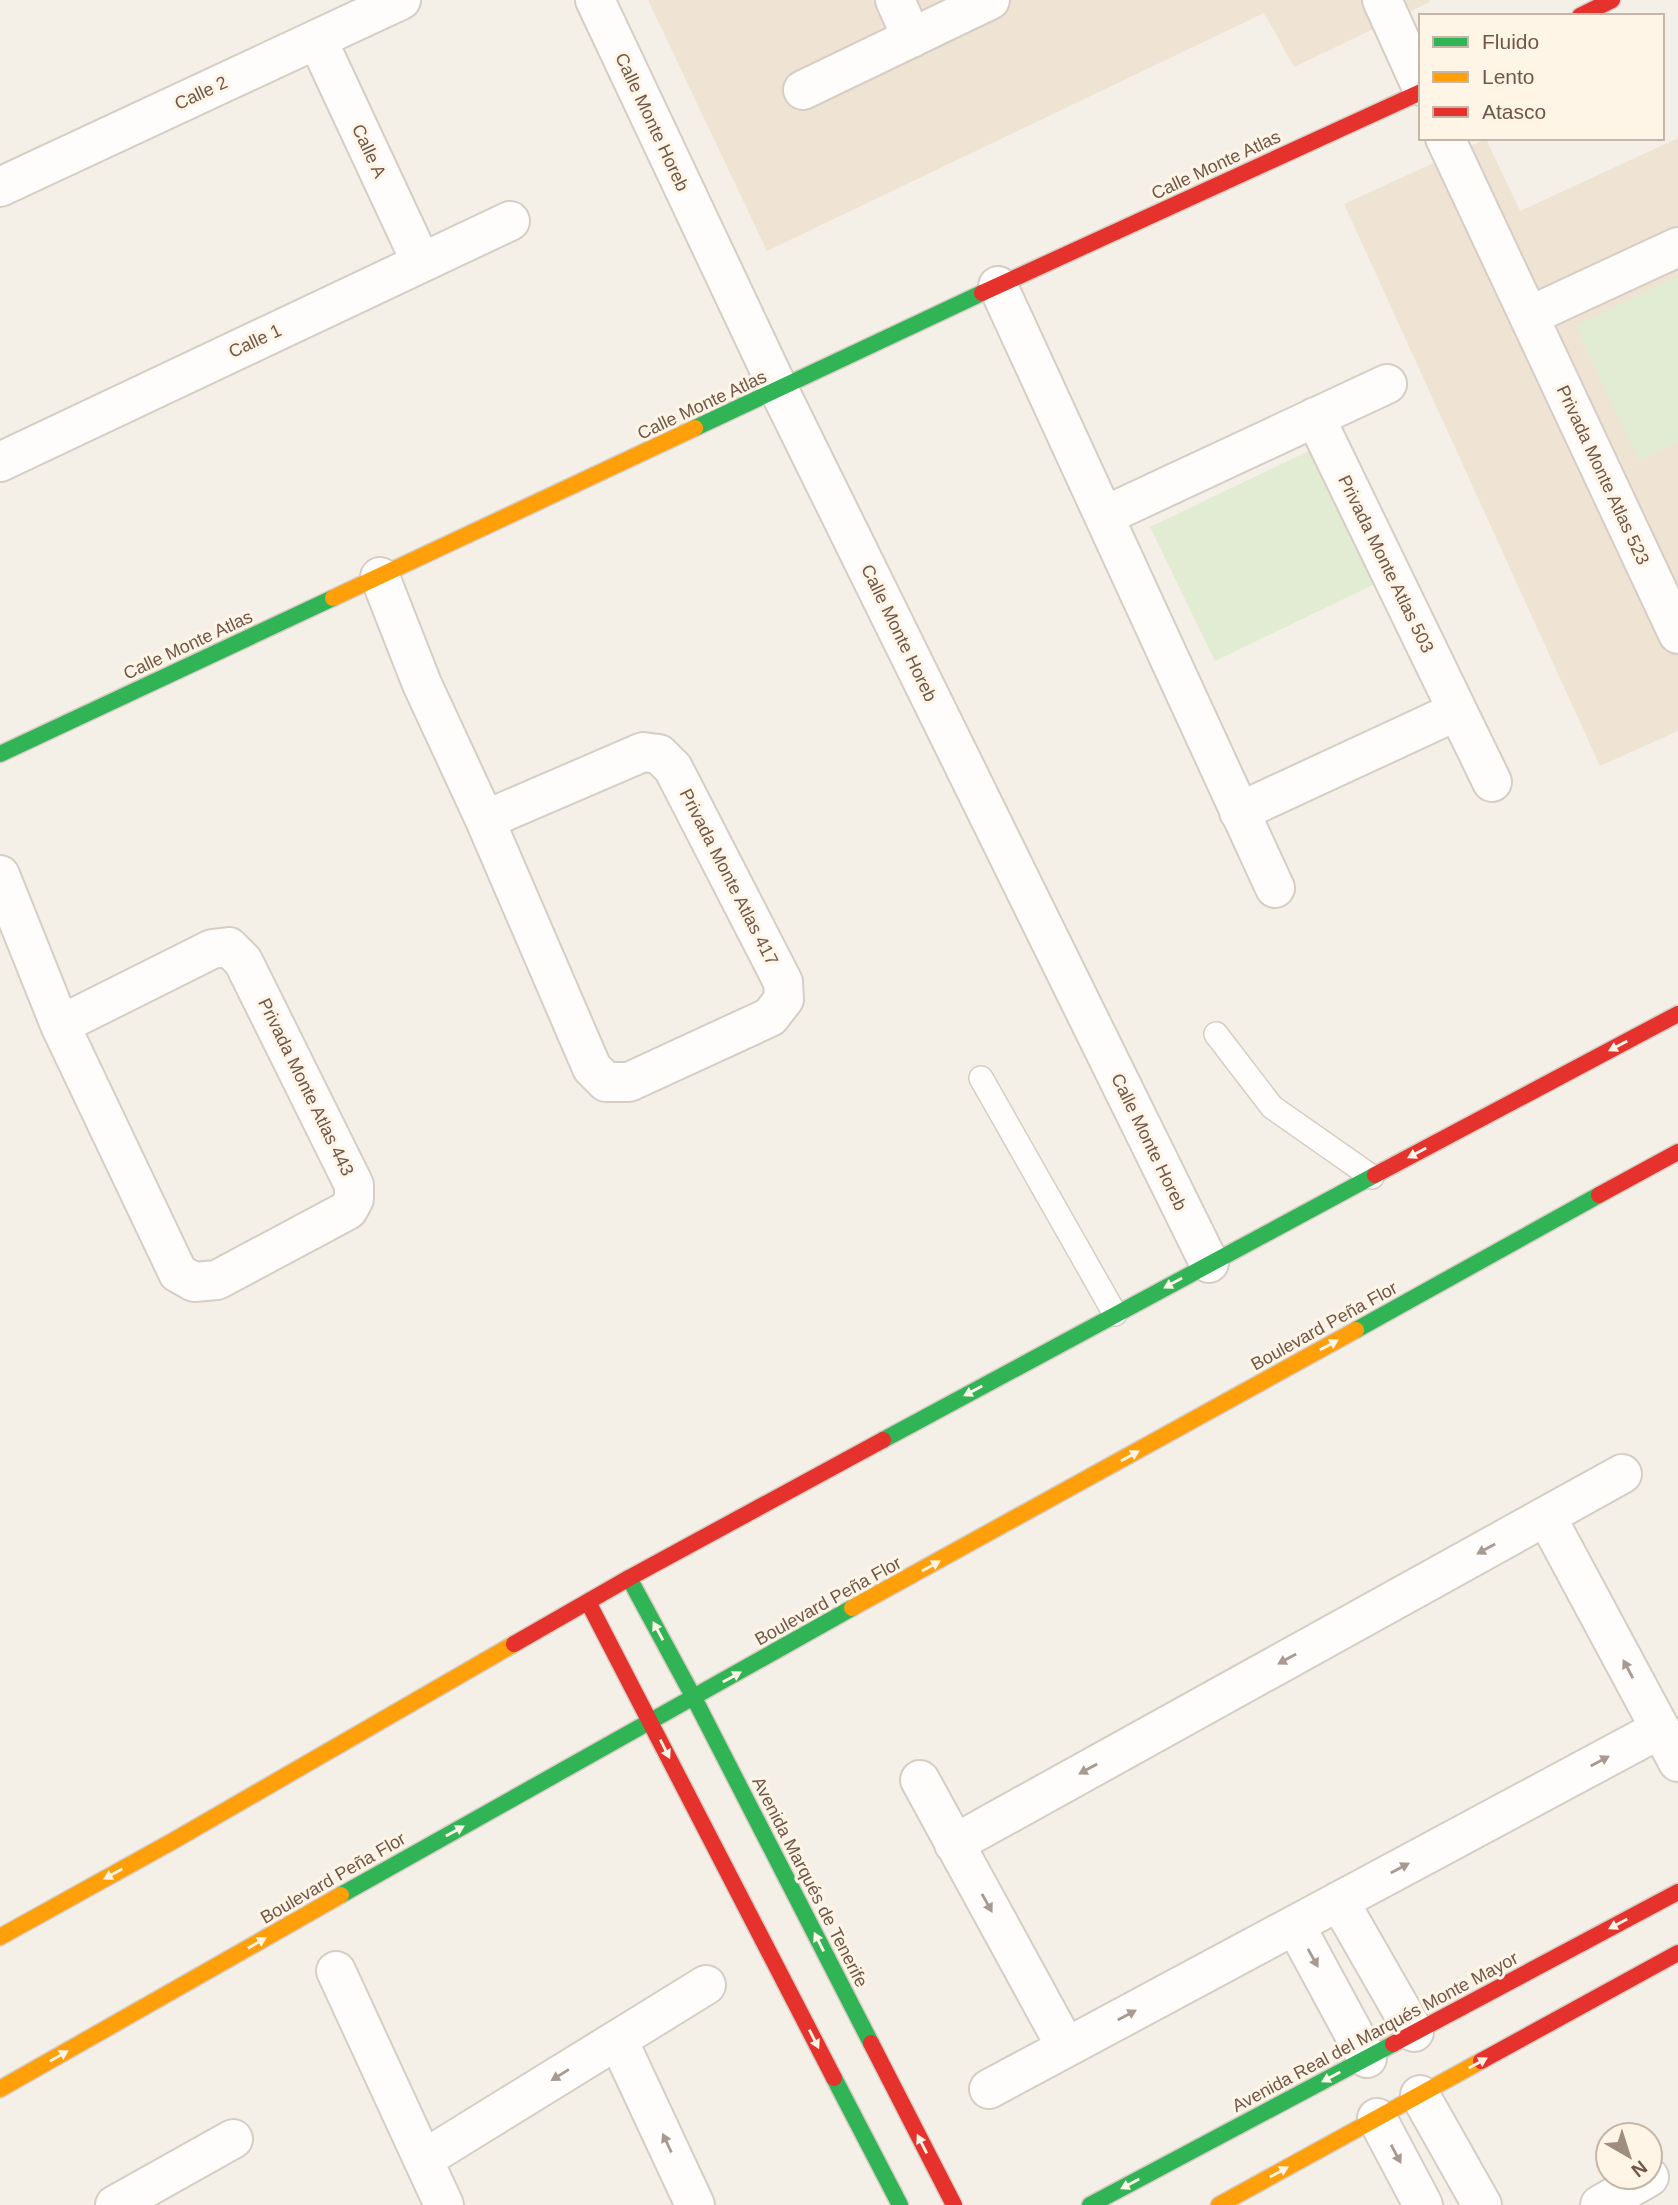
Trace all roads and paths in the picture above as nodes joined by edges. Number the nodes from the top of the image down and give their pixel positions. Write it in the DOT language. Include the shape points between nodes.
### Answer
graph roads {
  1 [pos="401,0"];
  2 [pos="595,0"];
  3 [pos="895,0"];
  4 [pos="990,0"];
  5 [pos="1381,0"];
  6 [pos="1612,0"];
  7 [pos="1584,14"];
  8 [pos="912,38"];
  9 [pos="317,39"];
  10 [pos="1419,82"];
  11 [pos="803,90"];
  12 [pos="1419,94"];
  13 [pos="1446,140"];
  14 [pos="0,187"];
  15 [pos="510,221"];
  16 [pos="1678,247"];
  17 [pos="421,262"];
  18 [pos="998,286"];
  19 [pos="1529,316"];
  20 [pos="1387,384"];
  21 [pos="779,390"];
  22 [pos="1315,417"];
  23 [pos="0,462"];
  24 [pos="1104,516"];
  25 [pos="380,577"];
  26 [pos="1675,621"];
  27 [pos="1457,711"];
  28 [pos="0,754"];
  29 [pos="1492,782"];
  30 [pos="1239,812"];
  31 [pos="485,820"];
  32 [pos="0,876"];
  33 [pos="1275,888"];
  34 [pos="1678,1014"];
  35 [pos="60,1026"];
  36 [pos="1216,1034"];
  37 [pos="981,1078"];
  38 [pos="1678,1152"];
  39 [pos="1372,1177"];
  40 [pos="1209,1263"];
  41 [pos="1115,1314"];
  42 [pos="1622,1474"];
  43 [pos="1546,1516"];
  44 [pos="629,1578"];
  45 [pos="588,1602"];
  46 [pos="694,1698"];
  47 [pos="650,1720"];
  48 [pos="1660,1729"];
  49 [pos="1678,1762"];
  50 [pos="920,1780"];
  51 [pos="954,1844"];
  52 [pos="1678,1892"];
  53 [pos="1339,1900"];
  54 [pos="1295,1925"];
  55 [pos="0,1937"];
  56 [pos="1678,1953"];
  57 [pos="336,1971"];
  58 [pos="706,1985"];
  59 [pos="1414,2032"];
  60 [pos="618,2040"];
  61 [pos="1066,2047"];
  62 [pos="1367,2058"];
  63 [pos="989,2088"];
  64 [pos="0,2089"];
  65 [pos="1420,2095"];
  66 [pos="1377,2118"];
  67 [pos="233,2138"];
  68 [pos="424,2159"];
  69 [pos="1624,2191"];
  70 [pos="126,2202"];
  71 [pos="444,2205"];
  72 [pos="695,2205"];
  73 [pos="900,2205"];
  74 [pos="954,2205"];
  75 [pos="1090,2205"];
  76 [pos="1219,2205"];
  77 [pos="1423,2205"];
  78 [pos="1482,2205"];
  79 [pos="1600,2205"];
  1 -- 9 [label="street, Calle 2"];
  2 -- 21 [label="street, Calle Monte Horeb"];
  3 -- 8 [label="street"];
  4 -- 8 [label="street"];
  5 -- 10 [label="street"];
  6 -- 7 [label="street"];
  8 -- 11 [label="street"];
  9 -- 14 [label="street, Calle 2"];
  9 -- 17 [label="street, Calle A"];
  12 -- 18 [label="street, Calle Monte Atlas"];
  13 -- 19 [label="street, Privada Monte Atlas 523"];
  15 -- 17 [label="street, Calle 1"];
  16 -- 19 [label="street"];
  17 -- 23 [label="street, Calle 1"];
  18 -- 21 [label="street, Calle Monte Atlas"];
  18 -- 24 [label="street"];
  19 -- 26 [label="street, Privada Monte Atlas 523"];
  20 -- 22 [label="street"];
  21 -- 25 [label="street, Calle Monte Atlas"];
  21 -- 40 [label="street, Calle Monte Horeb"];
  22 -- 24 [label="street"];
  22 -- 27 [label="street, Privada Monte Atlas 503"];
  24 -- 30 [label="street"];
  25 -- 28 [label="street, Calle Monte Atlas"];
  25 -- 31 [label="street, Privada Monte Atlas 417" via="422,684"];
  27 -- 29 [label="street, Privada Monte Atlas 503"];
  27 -- 30 [label="street"];
  30 -- 33 [label="street"];
  31 -- 31 [label="street, Privada Monte Atlas 417" via="592,1068 606,1082 629,1082 770,1017 784,999 783,982 673,768 659,754 643,752"];
  32 -- 35 [label="street, Privada Monte Atlas 443"];
  34 -- 39 [label="street, one-way"];
  35 -- 35 [label="street, Privada Monte Atlas 443" via="178,1273 194,1282 217,1280 348,1210 354,1185 243,961 229,947 212,949"];
  36 -- 39 [label="lane" via="1272,1107"];
  37 -- 41 [label="lane"];
  46 -- 38 [label="street, Boulevard Peña Flor, one-way"];
  39 -- 40 [label="street"];
  40 -- 41 [label="street, one-way"];
  41 -- 44 [label="street, one-way"];
  42 -- 43 [label="street"];
  48 -- 43 [label="street, one-way"];
  43 -- 51 [label="street, one-way"];
  44 -- 45 [label="street"];
  46 -- 44 [label="street, Avenida Marqués de Tenerife, one-way"];
  45 -- 47 [label="street"];
  45 -- 55 [label="street, one-way"];
  46 -- 47 [label="street, Boulevard Peña Flor"];
  74 -- 46 [label="street, Avenida Marqués de Tenerife, one-way"];
  64 -- 47 [label="street, Boulevard Peña Flor, one-way"];
  47 -- 73 [label="street, one-way"];
  48 -- 49 [label="street"];
  53 -- 48 [label="street, one-way"];
  50 -- 51 [label="street"];
  51 -- 61 [label="street, one-way"];
  52 -- 59 [label="street, Avenida Real del Marqués Monte Mayor, one-way"];
  53 -- 54 [label="street"];
  53 -- 59 [label="street"];
  61 -- 54 [label="street, one-way"];
  54 -- 62 [label="street, one-way"];
  65 -- 56 [label="street, one-way"];
  57 -- 68 [label="street"];
  58 -- 60 [label="street"];
  59 -- 62 [label="street, Avenida Real del Marqués Monte Mayor"];
  60 -- 68 [label="street, one-way"];
  72 -- 60 [label="street, one-way"];
  61 -- 63 [label="street"];
  62 -- 75 [label="street, Avenida Real del Marqués Monte Mayor, one-way"];
  65 -- 66 [label="street"];
  65 -- 78 [label="street"];
  76 -- 66 [label="street, one-way"];
  66 -- 77 [label="street, one-way"];
  67 -- 70 [label="street"];
  68 -- 71 [label="street"];
  69 -- 79 [label="street"];
}
